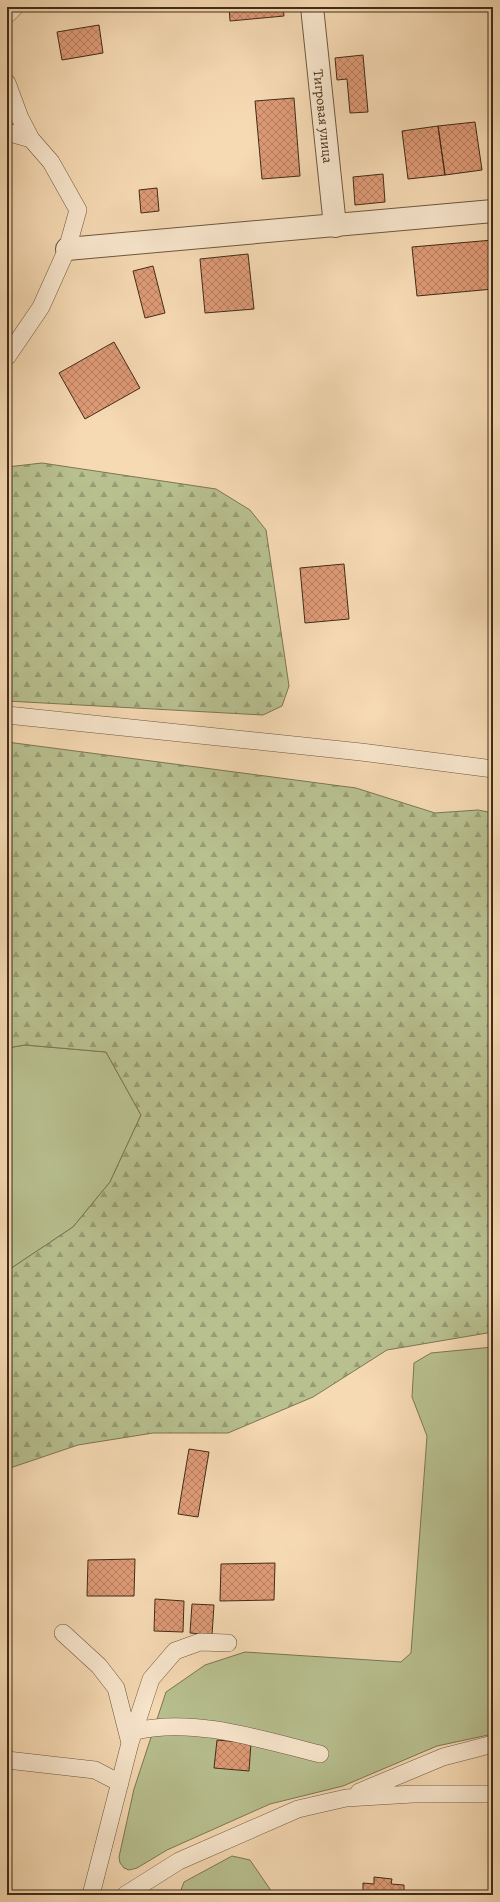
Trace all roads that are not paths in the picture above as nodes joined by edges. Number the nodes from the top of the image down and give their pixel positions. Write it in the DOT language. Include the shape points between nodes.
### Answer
graph roads {
  1 [pos="15,7"];
  2 [pos="312,7"];
  3 [pos="7,15"];
  4 [pos="7,83"];
  5 [pos="13,116"];
  6 [pos="7,132"];
  7 [pos="31,139"];
  8 [pos="493,211"];
  9 [pos="335,226"];
  10 [pos="68,249"];
  11 [pos="7,357"];
  12 [pos="7,715"];
  13 [pos="493,769"];
  14 [pos="63,1634"];
  15 [pos="228,1643"];
  16 [pos="133,1737"];
  17 [pos="493,1744"];
  18 [pos="320,1754"];
  19 [pos="7,1760"];
  20 [pos="120,1783"];
  21 [pos="493,1794"];
  22 [pos="346,1798"];
  23 [pos="91,1895"];
  24 [pos="125,1895"];
  1 -- 3 [label="lane"];
  2 -- 9 [label="street, Тигровая улица"];
  4 -- 5 [label="lane"];
  5 -- 7 [label="lane"];
  6 -- 7 [label="lane"];
  7 -- 10 [label="lane" via="51,162 78,210"];
  8 -- 9 [label="street"];
  9 -- 10 [label="street"];
  10 -- 11 [label="lane" via="41,307"];
  12 -- 13 [label="lane" via="361,752"];
  14 -- 16 [label="lane" via="99,1666 116,1688"];
  15 -- 16 [label="lane" via="200,1642 175,1651 151,1678"];
  16 -- 18 [label="lane" via="154,1726 202,1728"];
  16 -- 20 [label="lane"];
  17 -- 22 [label="lane" via="443,1758"];
  19 -- 20 [label="lane" via="95,1770"];
  20 -- 23 [label="lane"];
  21 -- 22 [label="lane" via="413,1794"];
  22 -- 24 [label="lane" via="298,1809 232,1837 179,1861"];
}
